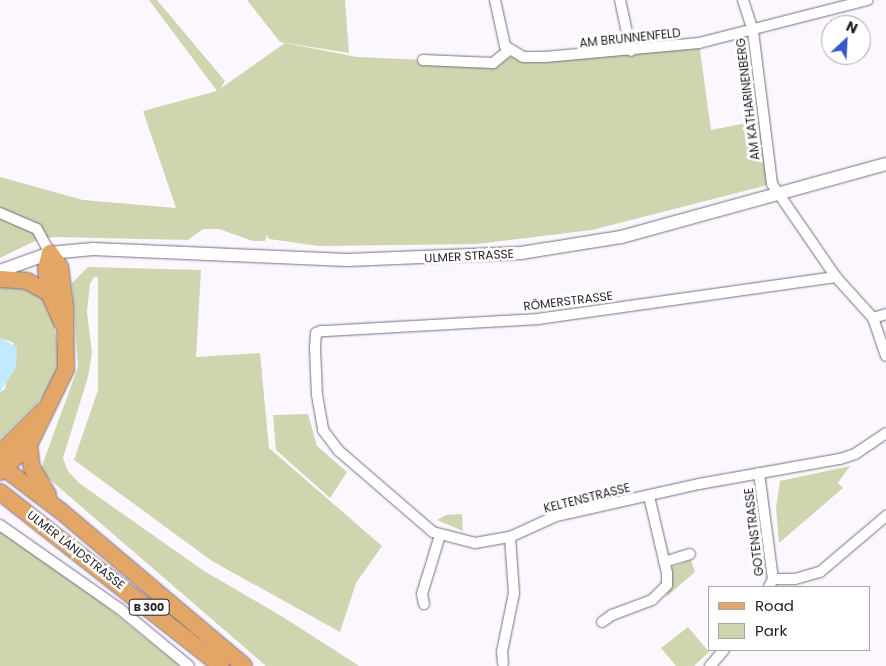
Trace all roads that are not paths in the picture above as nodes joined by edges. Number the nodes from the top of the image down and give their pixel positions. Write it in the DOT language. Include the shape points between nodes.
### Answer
graph roads {
  1 [pos="495,0"];
  2 [pos="620,0"];
  3 [pos="743,0"];
  4 [pos="868,0"];
  5 [pos="753,31"];
  6 [pos="509,50"];
  7 [pos="631,51"];
  8 [pos="423,60"];
  9 [pos="886,164"];
  10 [pos="780,194"];
  11 [pos="0,213"];
  12 [pos="49,249"];
  13 [pos="0,271"];
  14 [pos="836,277"];
  15 [pos="0,278"];
  16 [pos="49,294"];
  17 [pos="886,314"];
  18 [pos="873,318"];
  19 [pos="64,326"];
  20 [pos="315,348"];
  21 [pos="886,356"];
  22 [pos="50,404"];
  23 [pos="886,433"];
  24 [pos="29,445"];
  25 [pos="0,453"];
  26 [pos="2,468"];
  27 [pos="759,473"];
  28 [pos="0,492"];
  29 [pos="649,496"];
  30 [pos="62,512"];
  31 [pos="886,516"];
  32 [pos="0,525"];
  33 [pos="440,535"];
  34 [pos="510,537"];
  35 [pos="690,554"];
  36 [pos="664,562"];
  37 [pos="771,583"];
  38 [pos="424,604"];
  39 [pos="602,622"];
  40 [pos="723,651"];
  41 [pos="503,663"];
  42 [pos="188,666"];
  43 [pos="221,666"];
  44 [pos="244,666"];
  45 [pos="710,666"];
  1 -- 6 [label="street" via="505,46"];
  2 -- 7 [label="street"];
  3 -- 5 [label="street, AM KATHARINENBERG"];
  4 -- 5 [label="street, AM BRUNNENFELD"];
  5 -- 7 [label="street, AM BRUNNENFELD" via="699,43"];
  5 -- 10 [label="street, AM KATHARINENBERG" via="763,133 772,184"];
  6 -- 7 [label="street, AM BRUNNENFELD" via="523,57"];
  6 -- 8 [label="street" via="493,63"];
  9 -- 10 [label="street, ULMER STRASSE"];
  10 -- 12 [label="street, ULMER STRASSE" via="621,237 521,253 347,260"];
  10 -- 14 [label="street, AM KATHARINENBERG"];
  11 -- 12 [label="street" via="37,229"];
  12 -- 13 [label="street, ULMER STRASSE"];
  12 -- 16 [label="main road" via="46,269"];
  12 -- 19 [label="main road" via="60,267"];
  14 -- 18 [label="street, AM KATHARINENBERG"];
  14 -- 20 [label="street, RÖMERSTRASSE" via="538,319 321,331 316,334"];
  15 -- 16 [label="main road" via="27,281"];
  16 -- 19 [label="main road"];
  17 -- 18 [label="street"];
  18 -- 21 [label="street"];
  19 -- 22 [label="main road" via="66,369"];
  20 -- 33 [label="street, KELTENSTRASSE" via="319,413 331,444"];
  22 -- 24 [label="main road"];
  22 -- 25 [label="main road"];
  23 -- 27 [label="street, KELTENSTRASSE" via="855,454 840,459"];
  24 -- 26 [label="main road"];
  24 -- 30 [label="main road" via="37,481"];
  26 -- 30 [label="main road, ULMER LANDSTRASSE / B 300"];
  27 -- 29 [label="street, KELTENSTRASSE"];
  27 -- 37 [label="street, GOTENSTRASSE"];
  28 -- 43 [label="main road, ULMER LANDSTRASSE / B 300"];
  29 -- 34 [label="street, KELTENSTRASSE" via="556,516"];
  29 -- 36 [label="street"];
  30 -- 44 [label="main road, ULMER LANDSTRASSE / B 300"];
  31 -- 37 [label="street" via="820,572"];
  32 -- 42 [label="street" via="120,609"];
  33 -- 34 [label="street, KELTENSTRASSE" via="475,543"];
  33 -- 38 [label="street" via="422,594"];
  34 -- 41 [label="street" via="514,594 502,652"];
  35 -- 36 [label="street"];
  36 -- 39 [label="street" via="667,585 657,598"];
  40 -- 45 [label="street"];
}
